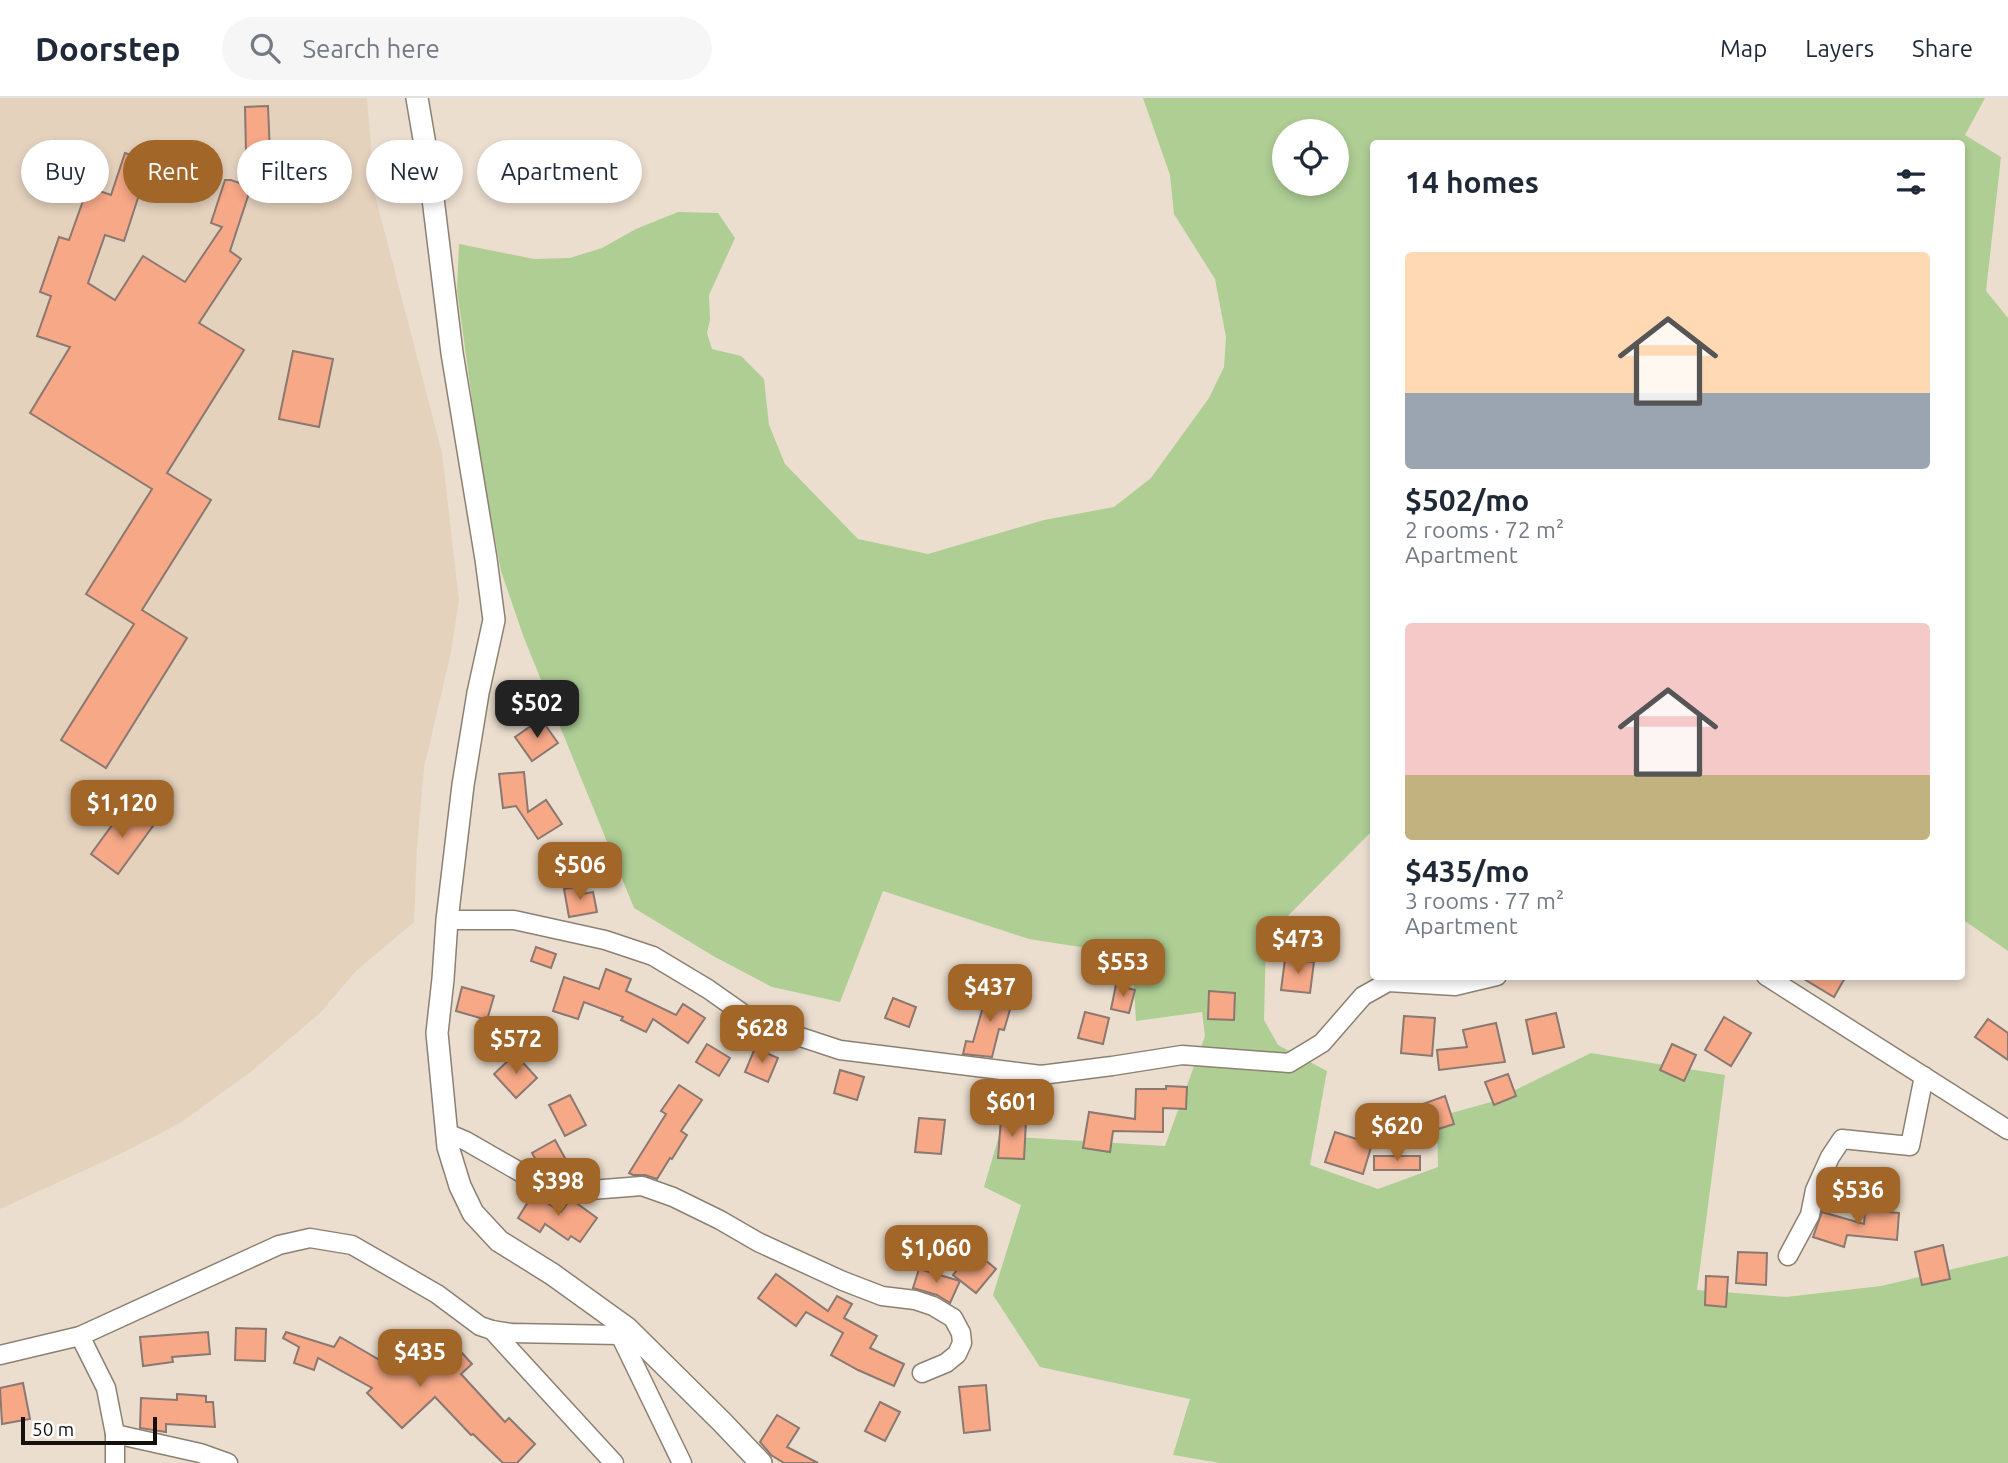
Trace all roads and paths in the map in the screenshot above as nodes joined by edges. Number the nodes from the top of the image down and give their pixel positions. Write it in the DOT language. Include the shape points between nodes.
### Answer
graph roads {
  1 [pos="417,98"];
  2 [pos="447,920"];
  3 [pos="1480,980"];
  4 [pos="1772,980"];
  5 [pos="1924,1076"];
  6 [pos="2008,1130"];
  7 [pos="447,1137"];
  8 [pos="1788,1256"];
  9 [pos="492,1330"];
  10 [pos="623,1332"];
  11 [pos="80,1336"];
  12 [pos="0,1355"];
  13 [pos="922,1373"];
  14 [pos="115,1434"];
  15 [pos="115,1463"];
  16 [pos="228,1463"];
  17 [pos="614,1463"];
  18 [pos="682,1463"];
  19 [pos="761,1463"];
  1 -- 2 [label="street" via="494,620 463,785"];
  2 -- 3 [label="street" via="514,920 653,956 755,1022 840,1050 1041,1075 1182,1055 1289,1063 1322,1043 1363,996 1388,982 1455,986"];
  2 -- 7 [label="street" via="437,1033"];
  4 -- 5 [label="street"];
  5 -- 6 [label="street"];
  5 -- 8 [label="street" via="1910,1146 1842,1139 1815,1189 1810,1214"];
  7 -- 10 [label="street" via="460,1186 473,1213 499,1241 552,1274"];
  7 -- 13 [label="street" via="466,1141 520,1172 578,1191 642,1186 843,1281 882,1296 933,1306 953,1318 962,1343 946,1363"];
  9 -- 10 [label="street"];
  9 -- 11 [label="street" via="352,1245 310,1238 279,1245"];
  9 -- 17 [label="street"];
  10 -- 18 [label="street"];
  10 -- 19 [label="street"];
  11 -- 12 [label="street"];
  11 -- 14 [label="street" via="107,1388"];
  14 -- 15 [label="street"];
  14 -- 16 [label="street"];
}
